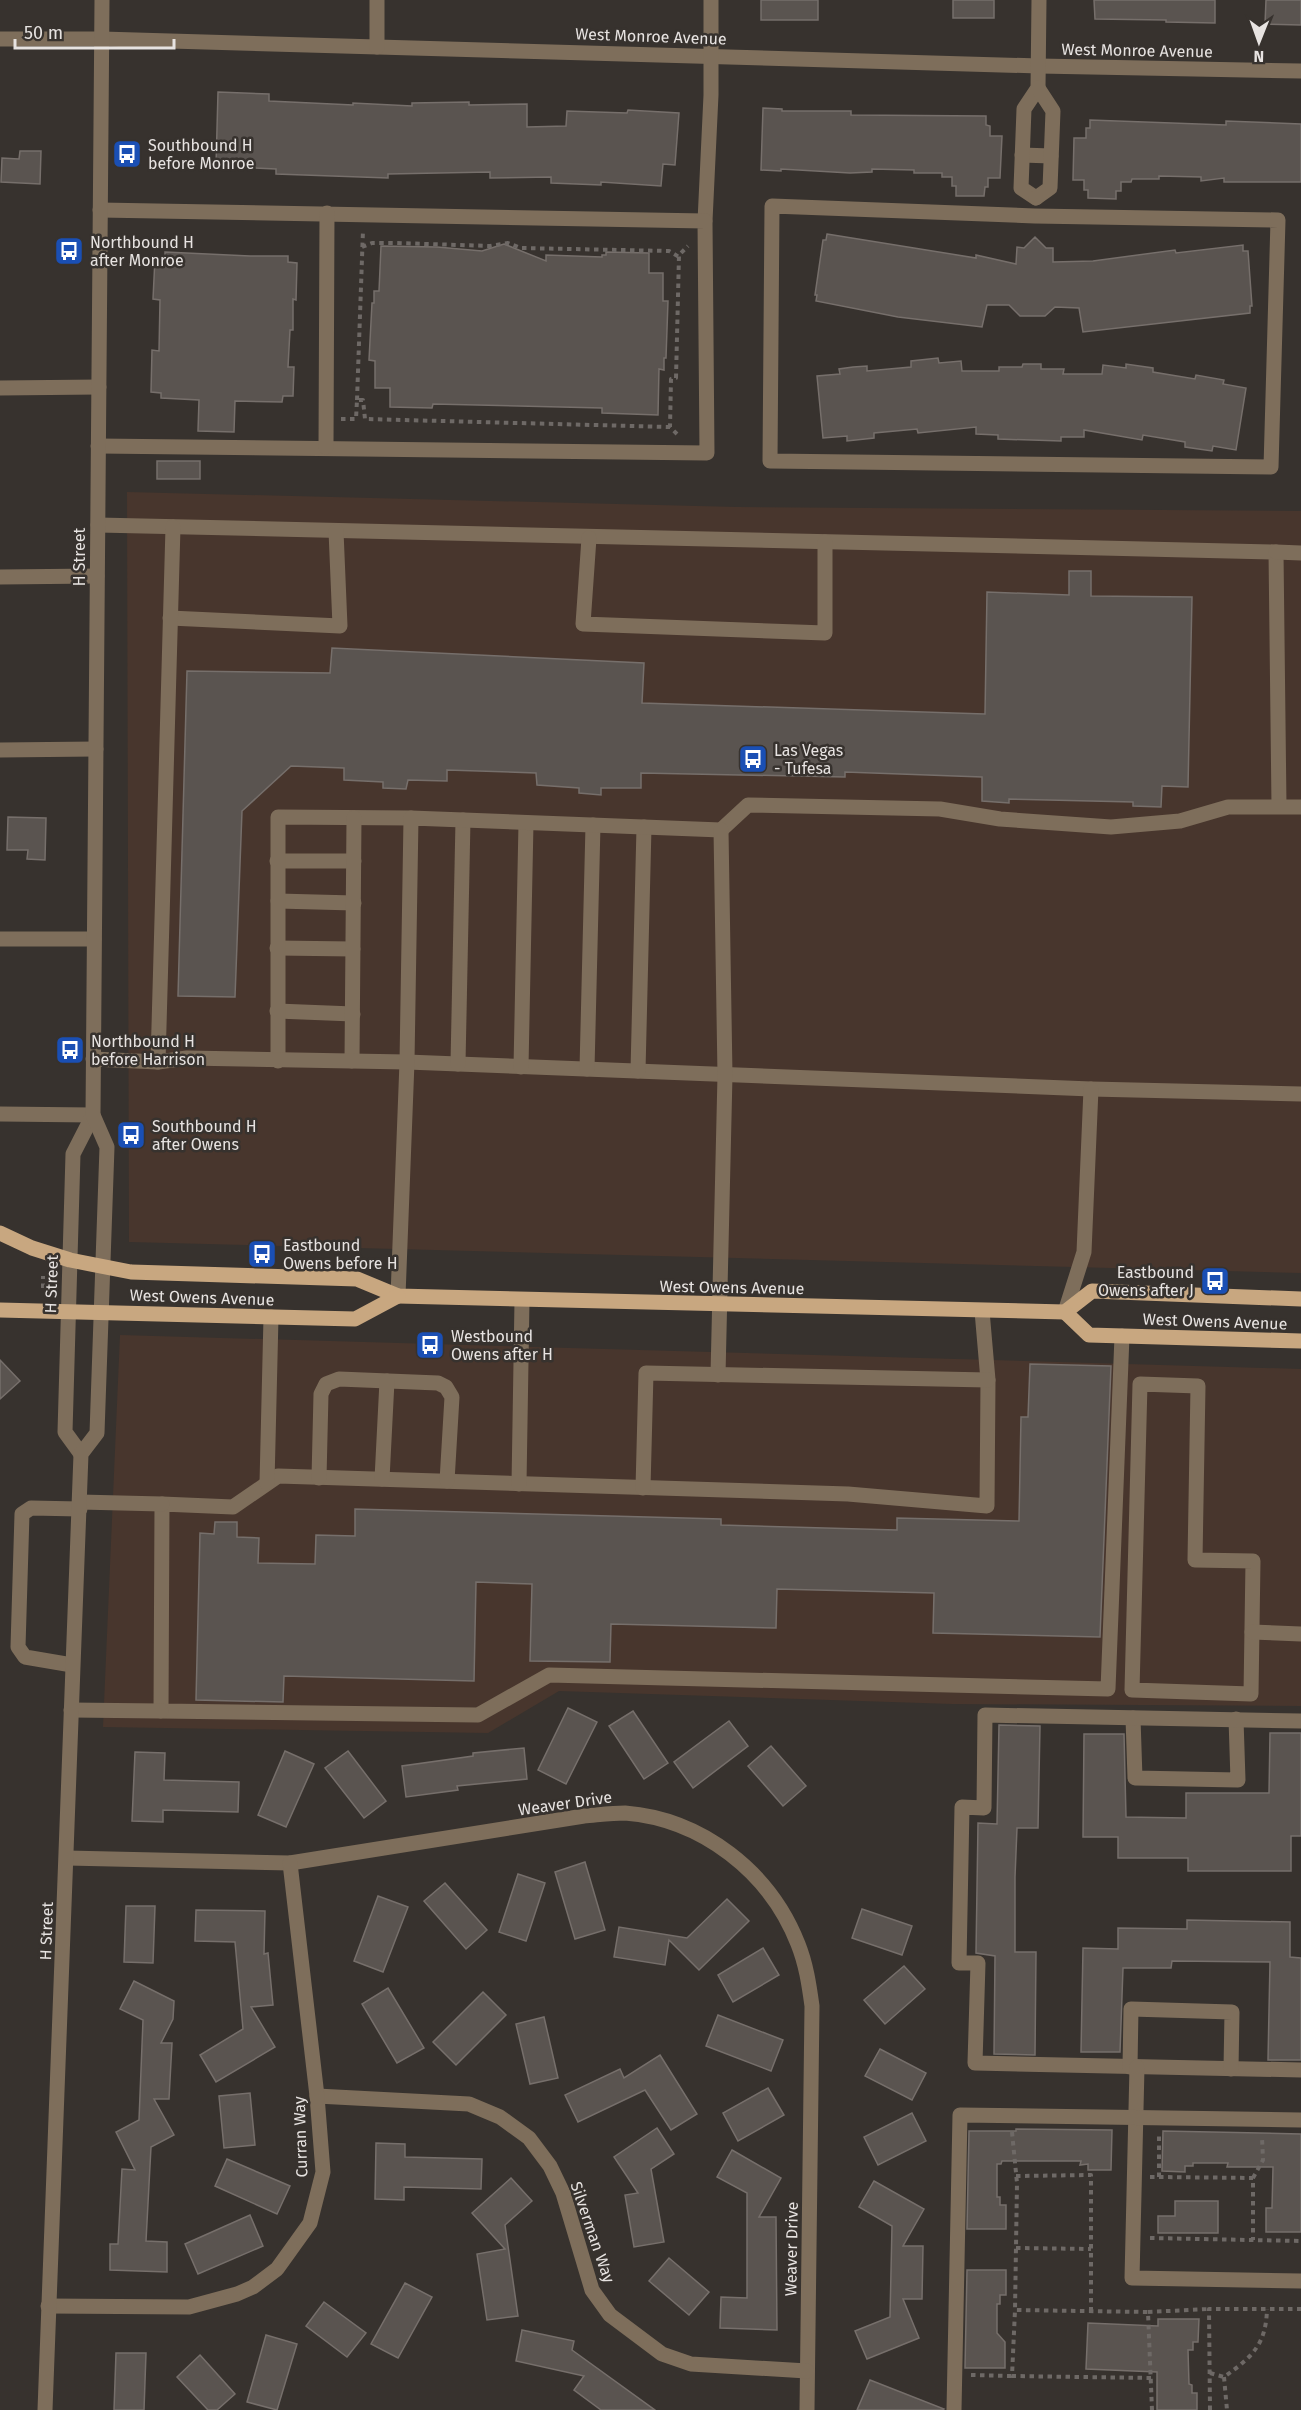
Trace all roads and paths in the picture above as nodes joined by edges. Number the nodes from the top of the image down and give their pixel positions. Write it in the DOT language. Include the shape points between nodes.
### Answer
graph roads {
  1 [pos="102,0"];
  2 [pos="377,0"];
  3 [pos="711,0"];
  4 [pos="1038,0"];
  5 [pos="0,39"];
  6 [pos="102,39"];
  7 [pos="377,47"];
  8 [pos="711,56"];
  9 [pos="1039,66"];
  10 [pos="1301,71"];
  11 [pos="1038,88"];
  12 [pos="1022,155"];
  13 [pos="1051,156"];
  14 [pos="1036,198"];
  15 [pos="100,210"];
  16 [pos="327,213"];
  17 [pos="357,214"];
  18 [pos="1035,216"];
  19 [pos="705,225"];
  20 [pos="362,247"];
  21 [pos="679,257"];
  22 [pos="99,387"];
  23 [pos="0,388"];
  24 [pos="357,400"];
  25 [pos="326,416"];
  26 [pos="670,427"];
  27 [pos="677,435"];
  28 [pos="98,446"];
  29 [pos="326,447"];
  30 [pos="98,525"];
  31 [pos="173,527"];
  32 [pos="336,531"];
  33 [pos="589,538"];
  34 [pos="825,542"];
  35 [pos="1276,552"];
  36 [pos="1301,553"];
  37 [pos="97,576"];
  38 [pos="0,577"];
  39 [pos="170,618"];
  40 [pos="96,749"];
  41 [pos="0,750"];
  42 [pos="1279,806"];
  43 [pos="1301,807"];
  44 [pos="354,818"];
  45 [pos="411,818"];
  46 [pos="463,820"];
  47 [pos="526,823"];
  48 [pos="593,825"];
  49 [pos="644,827"];
  50 [pos="721,830"];
  51 [pos="277,861"];
  52 [pos="354,861"];
  53 [pos="278,901"];
  54 [pos="354,903"];
  55 [pos="0,939"];
  56 [pos="94,939"];
  57 [pos="277,948"];
  58 [pos="353,949"];
  59 [pos="277,1011"];
  60 [pos="353,1014"];
  61 [pos="93,1059"];
  62 [pos="278,1061"];
  63 [pos="352,1061"];
  64 [pos="158,1062"];
  65 [pos="407,1062"];
  66 [pos="458,1064"];
  67 [pos="521,1066"];
  68 [pos="586,1069"];
  69 [pos="638,1071"];
  70 [pos="725,1075"];
  71 [pos="1091,1089"];
  72 [pos="1301,1094"];
  73 [pos="0,1114"];
  74 [pos="93,1115"];
  75 [pos="0,1233"];
  76 [pos="70,1260"];
  77 [pos="102,1268"];
  78 [pos="43,1276"];
  79 [pos="43,1288"];
  80 [pos="398,1296"];
  81 [pos="1301,1299"];
  82 [pos="522,1300"];
  83 [pos="719,1305"];
  84 [pos="0,1310"];
  85 [pos="68,1311"];
  86 [pos="982,1311"];
  87 [pos="100,1312"];
  88 [pos="1065,1312"];
  89 [pos="271,1317"];
  90 [pos="1122,1336"];
  91 [pos="1301,1341"];
  92 [pos="718,1375"];
  93 [pos="988,1380"];
  94 [pos="387,1381"];
  95 [pos="81,1454"];
  96 [pos="320,1478"];
  97 [pos="382,1479"];
  98 [pos="447,1481"];
  99 [pos="267,1484"];
  100 [pos="519,1484"];
  101 [pos="643,1488"];
  102 [pos="162,1504"];
  103 [pos="80,1505"];
  104 [pos="1252,1632"];
  105 [pos="1301,1634"];
  106 [pos="72,1665"];
  107 [pos="71,1710"];
  108 [pos="161,1711"];
  109 [pos="1133,1718"];
  110 [pos="1236,1719"];
  111 [pos="1301,1721"];
  112 [pos="67,1858"];
  113 [pos="290,1863"];
  114 [pos="1134,2067"];
  115 [pos="1232,2069"];
  116 [pos="1301,2070"];
  117 [pos="317,2096"];
  118 [pos="1011,2116"];
  119 [pos="1136,2117"];
  120 [pos="1160,2118"];
  121 [pos="1261,2120"];
  122 [pos="1301,2120"];
  123 [pos="1016,2176"];
  124 [pos="1159,2177"];
  125 [pos="1252,2178"];
  126 [pos="1150,2188"];
  127 [pos="1150,2229"];
  128 [pos="1253,2240"];
  129 [pos="1301,2241"];
  130 [pos="1016,2248"];
  131 [pos="1091,2249"];
  132 [pos="1301,2281"];
  133 [pos="48,2306"];
  134 [pos="1209,2309"];
  135 [pos="1267,2309"];
  136 [pos="1301,2309"];
  137 [pos="1015,2310"];
  138 [pos="1091,2312"];
  139 [pos="1148,2312"];
  140 [pos="807,2371"];
  141 [pos="1210,2373"];
  142 [pos="954,2374"];
  143 [pos="1012,2376"];
  144 [pos="1224,2377"];
  145 [pos="1151,2378"];
  146 [pos="45,2410"];
  147 [pos="807,2410"];
  148 [pos="954,2410"];
  149 [pos="1152,2410"];
  150 [pos="1210,2410"];
  151 [pos="1227,2410"];
  1 -- 6 [label="street, H Street"];
  2 -- 7 [label="street"];
  3 -- 8 [label="street"];
  4 -- 9 [label="street"];
  5 -- 6 [label="street, West Monroe Avenue"];
  6 -- 7 [label="street, West Monroe Avenue"];
  6 -- 15 [label="street, H Street"];
  7 -- 8 [label="street, West Monroe Avenue"];
  8 -- 9 [label="street, West Monroe Avenue"];
  8 -- 19 [label="street"];
  9 -- 10 [label="street, West Monroe Avenue"];
  9 -- 11 [label="street"];
  11 -- 12 [label="street" via="1024,109"];
  11 -- 13 [label="street" via="1053,111"];
  12 -- 13 [label="street"];
  12 -- 14 [label="street" via="1021,188"];
  13 -- 14 [label="street" via="1050,188"];
  14 -- 18 [label="street"];
  15 -- 16 [label="street"];
  15 -- 22 [label="street, H Street"];
  16 -- 17 [label="street"];
  16 -- 25 [label="street"];
  17 -- 19 [label="street"];
  17 -- 20 [label="path" via="363,225"];
  18 -- 18 [label="street" via="772,206 770,461 1271,467 1278,220"];
  19 -- 21 [label="path"];
  19 -- 29 [label="street" via="707,453"];
  20 -- 21 [label="path" via="372,243 508,243 521,248 669,251"];
  20 -- 24 [label="path"];
  21 -- 26 [label="path" via="676,378 671,378"];
  22 -- 23 [label="street"];
  22 -- 28 [label="street, H Street"];
  24 -- 25 [label="path" via="356,419"];
  24 -- 26 [label="path" via="363,400 365,419"];
  25 -- 29 [label="street"];
  26 -- 27 [label="path"];
  28 -- 29 [label="street"];
  28 -- 30 [label="street, H Street"];
  30 -- 31 [label="street"];
  30 -- 37 [label="street, H Street"];
  31 -- 32 [label="street"];
  31 -- 39 [label="street"];
  32 -- 33 [label="street"];
  32 -- 39 [label="street" via="340,626"];
  33 -- 34 [label="street"];
  33 -- 34 [label="street" via="583,624 825,633"];
  34 -- 35 [label="street"];
  35 -- 36 [label="street"];
  35 -- 42 [label="street"];
  37 -- 38 [label="street"];
  37 -- 40 [label="street, H Street"];
  39 -- 64 [label="street"];
  40 -- 41 [label="street"];
  40 -- 56 [label="street, H Street"];
  42 -- 43 [label="street"];
  42 -- 50 [label="street" via="1228,807 1180,822 1111,827 1000,819 940,809 748,806"];
  44 -- 45 [label="street"];
  44 -- 51 [label="street" via="278,817"];
  44 -- 52 [label="street"];
  45 -- 46 [label="street"];
  45 -- 65 [label="street"];
  46 -- 47 [label="street"];
  46 -- 66 [label="street"];
  47 -- 48 [label="street"];
  47 -- 67 [label="street"];
  48 -- 49 [label="street"];
  48 -- 68 [label="street"];
  49 -- 50 [label="street"];
  49 -- 69 [label="street"];
  50 -- 70 [label="street"];
  51 -- 52 [label="street"];
  51 -- 53 [label="street"];
  52 -- 54 [label="street"];
  53 -- 54 [label="street"];
  53 -- 57 [label="street"];
  54 -- 58 [label="street"];
  55 -- 56 [label="street"];
  56 -- 61 [label="street, H Street"];
  57 -- 58 [label="street"];
  57 -- 59 [label="street"];
  58 -- 60 [label="street"];
  59 -- 60 [label="street"];
  59 -- 62 [label="street"];
  60 -- 63 [label="street"];
  61 -- 64 [label="street"];
  61 -- 74 [label="street, H Street"];
  62 -- 63 [label="street"];
  62 -- 64 [label="street" via="187,1058"];
  63 -- 65 [label="street"];
  65 -- 66 [label="street"];
  65 -- 80 [label="street"];
  66 -- 67 [label="street"];
  67 -- 68 [label="street"];
  68 -- 69 [label="street"];
  69 -- 70 [label="street"];
  70 -- 71 [label="street"];
  70 -- 83 [label="street"];
  71 -- 72 [label="street"];
  71 -- 88 [label="street" via="1084,1252"];
  73 -- 74 [label="street"];
  74 -- 76 [label="street, H Street" via="73,1154"];
  74 -- 77 [label="street, H Street" via="107,1147"];
  75 -- 76 [label="main road, West Owens Avenue"];
  76 -- 77 [label="main road, West Owens Avenue"];
  76 -- 85 [label="street, H Street"];
  77 -- 80 [label="main road, West Owens Avenue" via="357,1279"];
  77 -- 87 [label="street, H Street"];
  78 -- 79 [label="path"];
  80 -- 82 [label="main road, West Owens Avenue"];
  80 -- 89 [label="main road, West Owens Avenue" via="355,1319"];
  81 -- 88 [label="main road, West Owens Avenue" via="1092,1291"];
  82 -- 83 [label="main road, West Owens Avenue"];
  82 -- 100 [label="street"];
  83 -- 86 [label="main road, West Owens Avenue"];
  83 -- 92 [label="street"];
  84 -- 85 [label="main road, West Owens Avenue"];
  85 -- 87 [label="main road, West Owens Avenue"];
  85 -- 95 [label="street, H Street" via="65,1432"];
  86 -- 88 [label="main road, West Owens Avenue"];
  86 -- 93 [label="street"];
  87 -- 89 [label="main road, West Owens Avenue"];
  87 -- 95 [label="street, H Street" via="97,1433"];
  88 -- 90 [label="main road, West Owens Avenue" via="1089,1335"];
  89 -- 99 [label="street"];
  90 -- 91 [label="main road, West Owens Avenue"];
  90 -- 108 [label="street" via="1108,1689 549,1675 478,1715"];
  92 -- 93 [label="street"];
  92 -- 101 [label="street" via="646,1374"];
  93 -- 101 [label="street" via="987,1506 848,1494"];
  94 -- 96 [label="street" via="339,1379 326,1384 321,1394"];
  94 -- 97 [label="street"];
  94 -- 98 [label="street" via="438,1383 452,1397"];
  95 -- 103 [label="street, H Street"];
  96 -- 97 [label="street"];
  96 -- 99 [label="street" via="278,1476"];
  97 -- 98 [label="street"];
  98 -- 100 [label="street"];
  99 -- 102 [label="street" via="233,1507"];
  100 -- 101 [label="street"];
  102 -- 103 [label="street"];
  102 -- 108 [label="street"];
  103 -- 106 [label="street, H Street"];
  103 -- 106 [label="street" via="31,1508 22,1514 18,1647 25,1658"];
  104 -- 104 [label="street" via="1251,1694 1132,1690 1140,1384 1198,1386 1195,1560 1253,1561"];
  104 -- 105 [label="street"];
  106 -- 107 [label="street, H Street"];
  107 -- 108 [label="street"];
  107 -- 112 [label="street, H Street"];
  109 -- 110 [label="street"];
  109 -- 110 [label="street" via="1136,1778 1238,1780"];
  109 -- 114 [label="street" via="985,1715 984,1808 962,1807 959,1963 978,1963 975,2063"];
  110 -- 111 [label="street"];
  112 -- 113 [label="street, Weaver Drive"];
  112 -- 133 [label="street, H Street"];
  113 -- 117 [label="street, Curran Way"];
  113 -- 140 [label="street, Weaver Drive" via="624,1813 692,1829 745,1866 789,1923 807,1972 812,2006"];
  114 -- 115 [label="street"];
  114 -- 115 [label="street" via="1131,2009 1233,2012"];
  114 -- 119 [label="street"];
  115 -- 116 [label="street"];
  117 -- 133 [label="street, Curran Way" via="322,2172 310,2223 278,2269 253,2287 189,2307"];
  117 -- 140 [label="street, Silverman Way" via="469,2104 500,2117 528,2138 550,2166 563,2193 592,2290 610,2315 662,2354 691,2364"];
  118 -- 119 [label="street"];
  118 -- 123 [label="path"];
  118 -- 142 [label="street" via="960,2115"];
  119 -- 120 [label="street"];
  119 -- 132 [label="street" via="1132,2278"];
  120 -- 121 [label="street"];
  120 -- 124 [label="path"];
  121 -- 122 [label="street"];
  121 -- 125 [label="path" via="1263,2160"];
  123 -- 130 [label="path"];
  123 -- 131 [label="path" via="1091,2175"];
  124 -- 125 [label="path"];
  124 -- 126 [label="path" via="1150,2177"];
  125 -- 128 [label="path"];
  127 -- 128 [label="path" via="1150,2240"];
  128 -- 129 [label="path"];
  130 -- 131 [label="path"];
  130 -- 137 [label="path"];
  131 -- 138 [label="path"];
  133 -- 146 [label="street, H Street"];
  134 -- 135 [label="path"];
  134 -- 139 [label="path"];
  134 -- 141 [label="path"];
  135 -- 136 [label="path"];
  135 -- 144 [label="path" via="1260,2344 1245,2362"];
  137 -- 138 [label="path"];
  137 -- 143 [label="path"];
  138 -- 139 [label="path"];
  139 -- 145 [label="path"];
  140 -- 147 [label="street, Weaver Drive"];
  141 -- 144 [label="path"];
  141 -- 150 [label="path"];
  142 -- 143 [label="path"];
  142 -- 148 [label="street"];
  143 -- 145 [label="path"];
  144 -- 151 [label="path"];
  145 -- 149 [label="path"];
}
